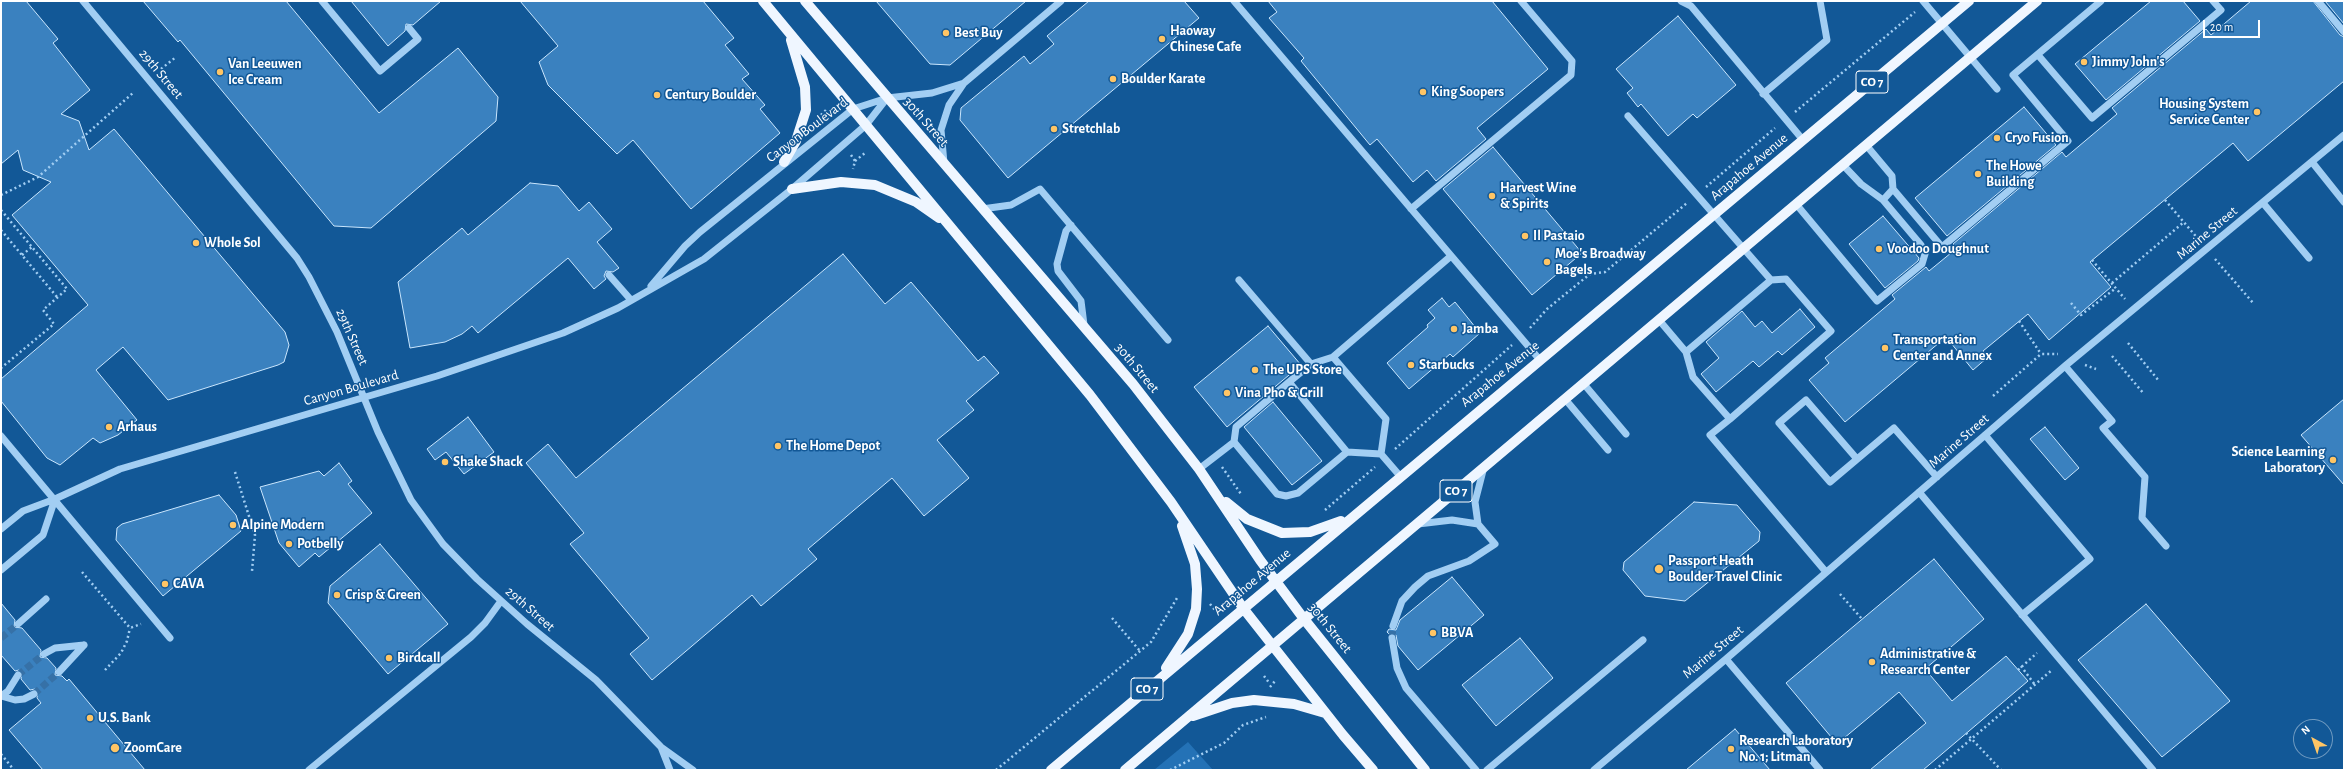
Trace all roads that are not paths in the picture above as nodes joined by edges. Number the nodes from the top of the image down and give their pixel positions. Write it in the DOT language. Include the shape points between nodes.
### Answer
graph roads {
  1 [pos="83,1"];
  2 [pos="322,1"];
  3 [pos="763,1"];
  4 [pos="805,1"];
  5 [pos="1061,1"];
  6 [pos="1234,1"];
  7 [pos="1522,1"];
  8 [pos="1681,1"];
  9 [pos="1820,1"];
  10 [pos="1969,1"];
  11 [pos="2037,1"];
  12 [pos="2102,1"];
  13 [pos="2213,1"];
  14 [pos="2318,1"];
  15 [pos="1924,2"];
  16 [pos="1693,3"];
  17 [pos="1942,24"];
  18 [pos="409,28"];
  19 [pos="789,32"];
  20 [pos="2344,32"];
  21 [pos="2038,55"];
  22 [pos="1970,58"];
  23 [pos="964,83"];
  24 [pos="1997,89"];
  25 [pos="1763,94"];
  26 [pos="886,98"];
  27 [pos="853,108"];
  28 [pos="1628,116"];
  29 [pos="866,125"];
  30 [pos="2344,135"];
  31 [pos="1803,140"];
  32 [pos="1866,145"];
  33 [pos="784,162"];
  34 [pos="2312,162"];
  35 [pos="944,165"];
  36 [pos="1842,165"];
  37 [pos="792,189"];
  38 [pos="1893,189"];
  39 [pos="1883,200"];
  40 [pos="2344,202"];
  41 [pos="2263,203"];
  42 [pos="1796,204"];
  43 [pos="982,209"];
  44 [pos="1411,209"];
  45 [pos="1714,215"];
  46 [pos="1072,225"];
  47 [pos="950,226"];
  48 [pos="1743,248"];
  49 [pos="1452,256"];
  50 [pos="2309,258"];
  51 [pos="609,275"];
  52 [pos="1239,280"];
  53 [pos="1771,280"];
  54 [pos="649,289"];
  55 [pos="631,300"];
  56 [pos="1659,320"];
  57 [pos="1084,326"];
  58 [pos="1168,340"];
  59 [pos="1686,352"];
  60 [pos="1333,357"];
  61 [pos="1540,360"];
  62 [pos="1311,364"];
  63 [pos="2065,366"];
  64 [pos="1289,382"];
  65 [pos="1583,383"];
  66 [pos="364,398"];
  67 [pos="1565,399"];
  68 [pos="1730,419"];
  69 [pos="1626,434"];
  70 [pos="1985,434"];
  71 [pos="1,436"];
  72 [pos="1234,442"];
  73 [pos="1608,450"];
  74 [pos="1347,452"];
  75 [pos="1383,456"];
  76 [pos="1857,459"];
  77 [pos="1484,467"];
  78 [pos="1199,469"];
  79 [pos="1400,476"];
  80 [pos="1937,477"];
  81 [pos="1919,492"];
  82 [pos="1216,494"];
  83 [pos="55,499"];
  84 [pos="1171,502"];
  85 [pos="1354,515"];
  86 [pos="1418,524"];
  87 [pos="1478,524"];
  88 [pos="1,529"];
  89 [pos="2166,546"];
  90 [pos="1,570"];
  91 [pos="1826,572"];
  92 [pos="1276,581"];
  93 [pos="46,599"];
  94 [pos="501,601"];
  95 [pos="1243,608"];
  96 [pos="2022,615"];
  97 [pos="1304,619"];
  98 [pos="18,624"];
  99 [pos="1393,626"];
  100 [pos="170,638"];
  101 [pos="1392,638"];
  102 [pos="1644,640"];
  103 [pos="1272,647"];
  104 [pos="44,654"];
  105 [pos="1726,659"];
  106 [pos="59,672"];
  107 [pos="18,675"];
  108 [pos="1154,683"];
  109 [pos="34,694"];
  110 [pos="1,696"];
  111 [pos="1326,714"];
  112 [pos="1187,718"];
  113 [pos="661,747"];
  114 [pos="309,770"];
  115 [pos="670,770"];
  116 [pos="693,770"];
  117 [pos="1050,770"];
  118 [pos="1125,770"];
  119 [pos="1373,770"];
  120 [pos="1425,770"];
  121 [pos="1476,770"];
  122 [pos="1487,770"];
  123 [pos="1594,770"];
  124 [pos="1820,770"];
  125 [pos="2153,770"];
  1 -- 66 [label="street, 29th Street" via="297,258 337,332"];
  2 -- 18 [label="street" via="380,71 418,39"];
  3 -- 19 [label="main road"];
  4 -- 26 [label="main road, 30th Street"];
  5 -- 23 [label="street"];
  6 -- 44 [label="street"];
  7 -- 44 [label="street" via="1572,61 1571,75"];
  8 -- 16 [label="street"];
  9 -- 25 [label="street" via="1826,40"];
  10 -- 17 [label="main road, Arapahoe Avenue / CO 7"];
  11 -- 22 [label="main road, CO 7"];
  12 -- 21 [label="street"];
  13 -- 21 [label="street" via="2221,10 2092,118"];
  14 -- 20 [label="street"];
  15 -- 17 [label="street"];
  16 -- 25 [label="street"];
  17 -- 22 [label="street"];
  17 -- 31 [label="main road, Arapahoe Avenue / CO 7"];
  19 -- 27 [label="main road"];
  19 -- 33 [label="main road" via="801,67 806,110 796,141"];
  21 -- 38 [label="street" via="2013,75 2068,141 1942,247"];
  22 -- 24 [label="street"];
  22 -- 32 [label="main road, CO 7"];
  23 -- 26 [label="street" via="932,93"];
  23 -- 35 [label="street" via="949,105 941,130"];
  25 -- 31 [label="street"];
  26 -- 27 [label="street, Canyon Boulevard"];
  26 -- 29 [label="street, Canyon Boulevard"];
  26 -- 35 [label="main road, 30th Street"];
  27 -- 29 [label="main road"];
  27 -- 33 [label="street, Canyon Boulevard"];
  28 -- 45 [label="street"];
  29 -- 37 [label="street, Canyon Boulevard"];
  29 -- 47 [label="main road"];
  30 -- 34 [label="street, Marine Street"];
  31 -- 45 [label="main road, Arapahoe Avenue / CO 7"];
  32 -- 36 [label="main road, CO 7"];
  32 -- 38 [label="street" via="1892,176"];
  33 -- 54 [label="street, Canyon Boulevard" via="685,246"];
  34 -- 40 [label="street"];
  34 -- 41 [label="street, Marine Street"];
  35 -- 43 [label="main road, 30th Street"];
  36 -- 39 [label="street" via="1861,184"];
  36 -- 42 [label="main road, CO 7"];
  37 -- 47 [label="main road" via="841,182 875,185 916,202"];
  37 -- 54 [label="street, Canyon Boulevard" via="704,259"];
  38 -- 39 [label="street"];
  39 -- 42 [label="street" via="1921,245 1925,254 1922,264 1877,302"];
  41 -- 50 [label="street"];
  41 -- 63 [label="street, Marine Street"];
  42 -- 48 [label="main road, CO 7"];
  43 -- 46 [label="street" via="1011,205 1040,189"];
  43 -- 57 [label="main road, 30th Street"];
  44 -- 49 [label="street"];
  45 -- 48 [label="street"];
  45 -- 61 [label="main road, Arapahoe Avenue / CO 7"];
  46 -- 57 [label="street" via="1066,231 1057,264 1058,271 1081,301"];
  46 -- 58 [label="street"];
  47 -- 84 [label="main road" via="1066,365"];
  48 -- 53 [label="street"];
  48 -- 56 [label="main road, CO 7"];
  49 -- 60 [label="street"];
  49 -- 61 [label="street"];
  51 -- 55 [label="street"];
  52 -- 62 [label="street"];
  53 -- 59 [label="street"];
  53 -- 68 [label="street" via="1786,279 1831,331"];
  54 -- 55 [label="street, Canyon Boulevard"];
  55 -- 66 [label="street, Canyon Boulevard" via="590,322 534,344"];
  56 -- 59 [label="street"];
  56 -- 65 [label="main road, CO 7"];
  57 -- 78 [label="main road, 30th Street"];
  59 -- 68 [label="street" via="1694,377"];
  60 -- 62 [label="street"];
  60 -- 75 [label="street" via="1386,419"];
  61 -- 79 [label="main road, Arapahoe Avenue / CO 7"];
  62 -- 64 [label="street"];
  63 -- 70 [label="street, Marine Street"];
  63 -- 89 [label="street" via="2112,421 2103,428 2145,477 2142,518"];
  64 -- 72 [label="street" via="1236,427"];
  64 -- 74 [label="street"];
  65 -- 67 [label="main road, CO 7"];
  65 -- 69 [label="street"];
  66 -- 83 [label="street, Canyon Boulevard" via="120,469"];
  66 -- 94 [label="street, 29th Street" via="408,494 427,524 458,561"];
  67 -- 73 [label="street"];
  67 -- 77 [label="main road, CO 7"];
  68 -- 91 [label="street" via="1710,436"];
  70 -- 80 [label="street, Marine Street"];
  70 -- 96 [label="street" via="2090,559"];
  71 -- 83 [label="street"];
  72 -- 74 [label="street" via="1276,494 1286,496 1298,493"];
  72 -- 78 [label="street"];
  74 -- 75 [label="street"];
  75 -- 79 [label="street"];
  76 -- 76 [label="street" via="1830,482 1779,423 1806,400"];
  76 -- 80 [label="street" via="1894,428"];
  77 -- 86 [label="main road, CO 7"];
  77 -- 87 [label="street" via="1475,502"];
  78 -- 82 [label="main road, 30th Street"];
  79 -- 85 [label="main road, Arapahoe Avenue / CO 7"];
  80 -- 81 [label="street, Marine Street"];
  81 -- 91 [label="street, Marine Street"];
  81 -- 96 [label="street"];
  82 -- 85 [label="main road" via="1247,519 1282,533 1300,534 1320,529"];
  82 -- 92 [label="main road, 30th Street"];
  83 -- 88 [label="street, Canyon Boulevard" via="23,511"];
  83 -- 90 [label="street" via="43,535"];
  83 -- 100 [label="street"];
  84 -- 95 [label="main road"];
  84 -- 108 [label="main road" via="1195,564 1196,604 1188,634"];
  85 -- 92 [label="main road, Arapahoe Avenue / CO 7"];
  86 -- 87 [label="street" via="1452,520"];
  86 -- 97 [label="main road, CO 7"];
  87 -- 99 [label="street" via="1495,544 1469,561 1428,576 1402,601"];
  91 -- 105 [label="street, Marine Street"];
  92 -- 95 [label="main road, Arapahoe Avenue / CO 7"];
  92 -- 97 [label="main road, 30th Street"];
  93 -- 98 [label="street"];
  94 -- 113 [label="street, 29th Street" via="596,680"];
  94 -- 114 [label="street" via="471,637"];
  95 -- 103 [label="main road"];
  95 -- 108 [label="main road, Arapahoe Avenue / CO 7"];
  96 -- 125 [label="street"];
  97 -- 103 [label="main road, CO 7"];
  97 -- 120 [label="main road, 30th Street"];
  101 -- 121 [label="street" via="1402,681 1418,704"];
  102 -- 122 [label="street"];
  103 -- 111 [label="main road"];
  103 -- 112 [label="main road, CO 7"];
  104 -- 106 [label="street" via="54,648 84,645"];
  105 -- 123 [label="street, Marine Street"];
  105 -- 124 [label="street"];
  107 -- 110 [label="street" via="8,691"];
  108 -- 117 [label="main road, Arapahoe Avenue / CO 7"];
  109 -- 110 [label="street" via="15,700"];
  111 -- 112 [label="main road" via="1294,704 1254,700 1232,703"];
  111 -- 119 [label="main road"];
  112 -- 118 [label="main road, CO 7"];
  113 -- 115 [label="street, 29th Street"];
  113 -- 116 [label="street, 29th Street"];
}
